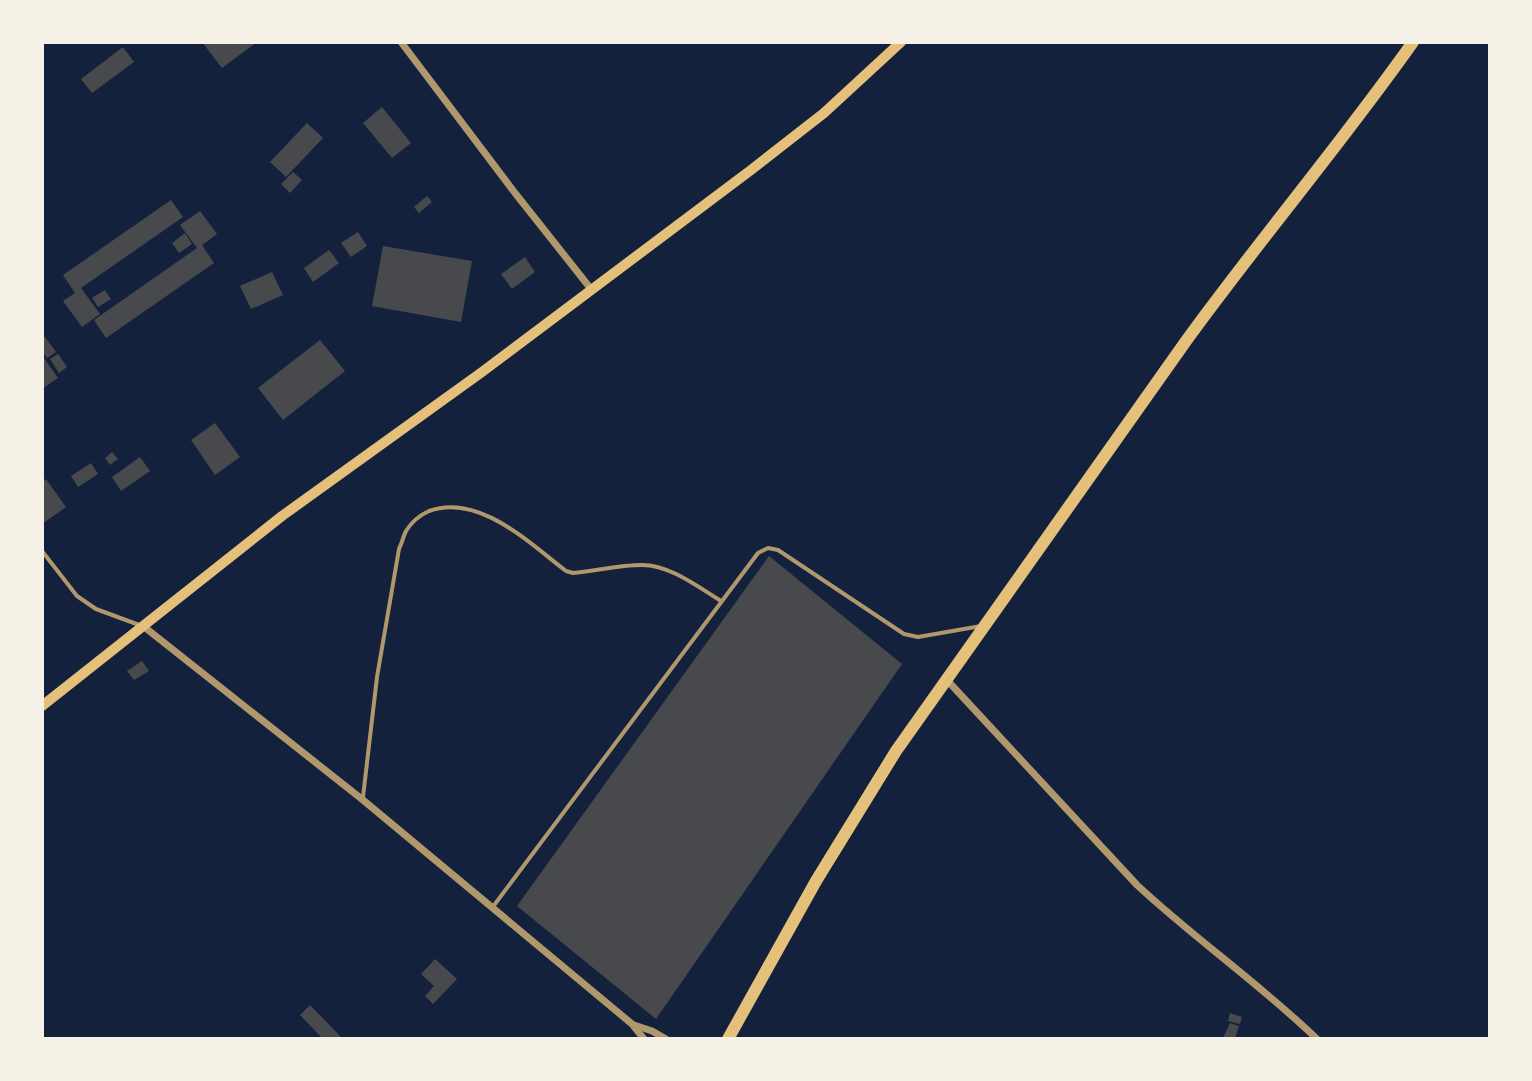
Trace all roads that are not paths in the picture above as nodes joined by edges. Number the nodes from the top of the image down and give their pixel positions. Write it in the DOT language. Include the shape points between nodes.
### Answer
graph roads {
  1 [pos="401,42"];
  2 [pos="901,42"];
  3 [pos="1413,42"];
  4 [pos="591,289"];
  5 [pos="42,551"];
  6 [pos="722,601"];
  7 [pos="143,626"];
  8 [pos="984,626"];
  9 [pos="946,679"];
  10 [pos="42,706"];
  11 [pos="363,800"];
  12 [pos="492,908"];
  13 [pos="632,1024"];
  14 [pos="644,1039"];
  15 [pos="666,1039"];
  16 [pos="728,1039"];
  17 [pos="1317,1039"];
  1 -- 4 [label="street"];
  2 -- 4 [label="main road" via="824,113"];
  3 -- 8 [label="main road" via="1216,299"];
  4 -- 7 [label="main road" via="282,516"];
  5 -- 7 [label="lane" via="77,596"];
  6 -- 8 [label="lane" via="758,553 768,548 904,634 918,637"];
  6 -- 11 [label="lane" via="658,567 566,571 509,527 469,508 422,514 399,549"];
  6 -- 12 [label="lane"];
  7 -- 10 [label="main road"];
  7 -- 11 [label="street"];
  8 -- 9 [label="main road"];
  9 -- 16 [label="main road" via="845,832"];
  9 -- 17 [label="street" via="1137,885"];
  11 -- 12 [label="street"];
  12 -- 13 [label="street"];
  13 -- 14 [label="street"];
  13 -- 15 [label="street"];
}
